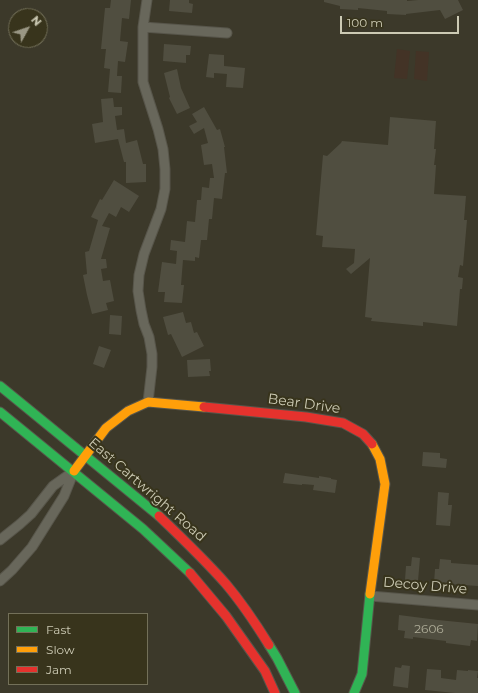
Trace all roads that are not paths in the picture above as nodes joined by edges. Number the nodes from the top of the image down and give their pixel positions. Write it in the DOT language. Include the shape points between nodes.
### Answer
graph roads {
  1 [pos="147,0"];
  2 [pos="143,27"];
  3 [pos="227,33"];
  4 [pos="0,386"];
  5 [pos="148,402"];
  6 [pos="0,412"];
  7 [pos="86,455"];
  8 [pos="74,471"];
  9 [pos="0,540"];
  10 [pos="0,581"];
  11 [pos="370,596"];
  12 [pos="478,605"];
  13 [pos="275,693"];
  14 [pos="295,693"];
  15 [pos="354,693"];
  1 -- 2 [label="street"];
  2 -- 3 [label="street"];
  2 -- 5 [label="street" via="143,82 158,129 166,169 161,209 139,275 141,310 152,354"];
  4 -- 7 [label="main road, East Cartwright Road"];
  5 -- 7 [label="main road, Bear Drive" via="128,411 106,428"];
  5 -- 11 [label="main road, Bear Drive" via="298,416 343,423 363,434 380,459 385,484"];
  6 -- 8 [label="main road"];
  7 -- 8 [label="main road, Bear Drive"];
  7 -- 14 [label="main road, East Cartwright Road" via="154,511 227,585 254,621"];
  8 -- 9 [label="street" via="52,486 31,514"];
  8 -- 10 [label="street" via="64,496 32,547"];
  8 -- 13 [label="main road" via="143,529 191,574 226,616 264,671"];
  11 -- 12 [label="street, Decoy Drive"];
  11 -- 15 [label="main road, Bear Drive" via="362,674"];
}
